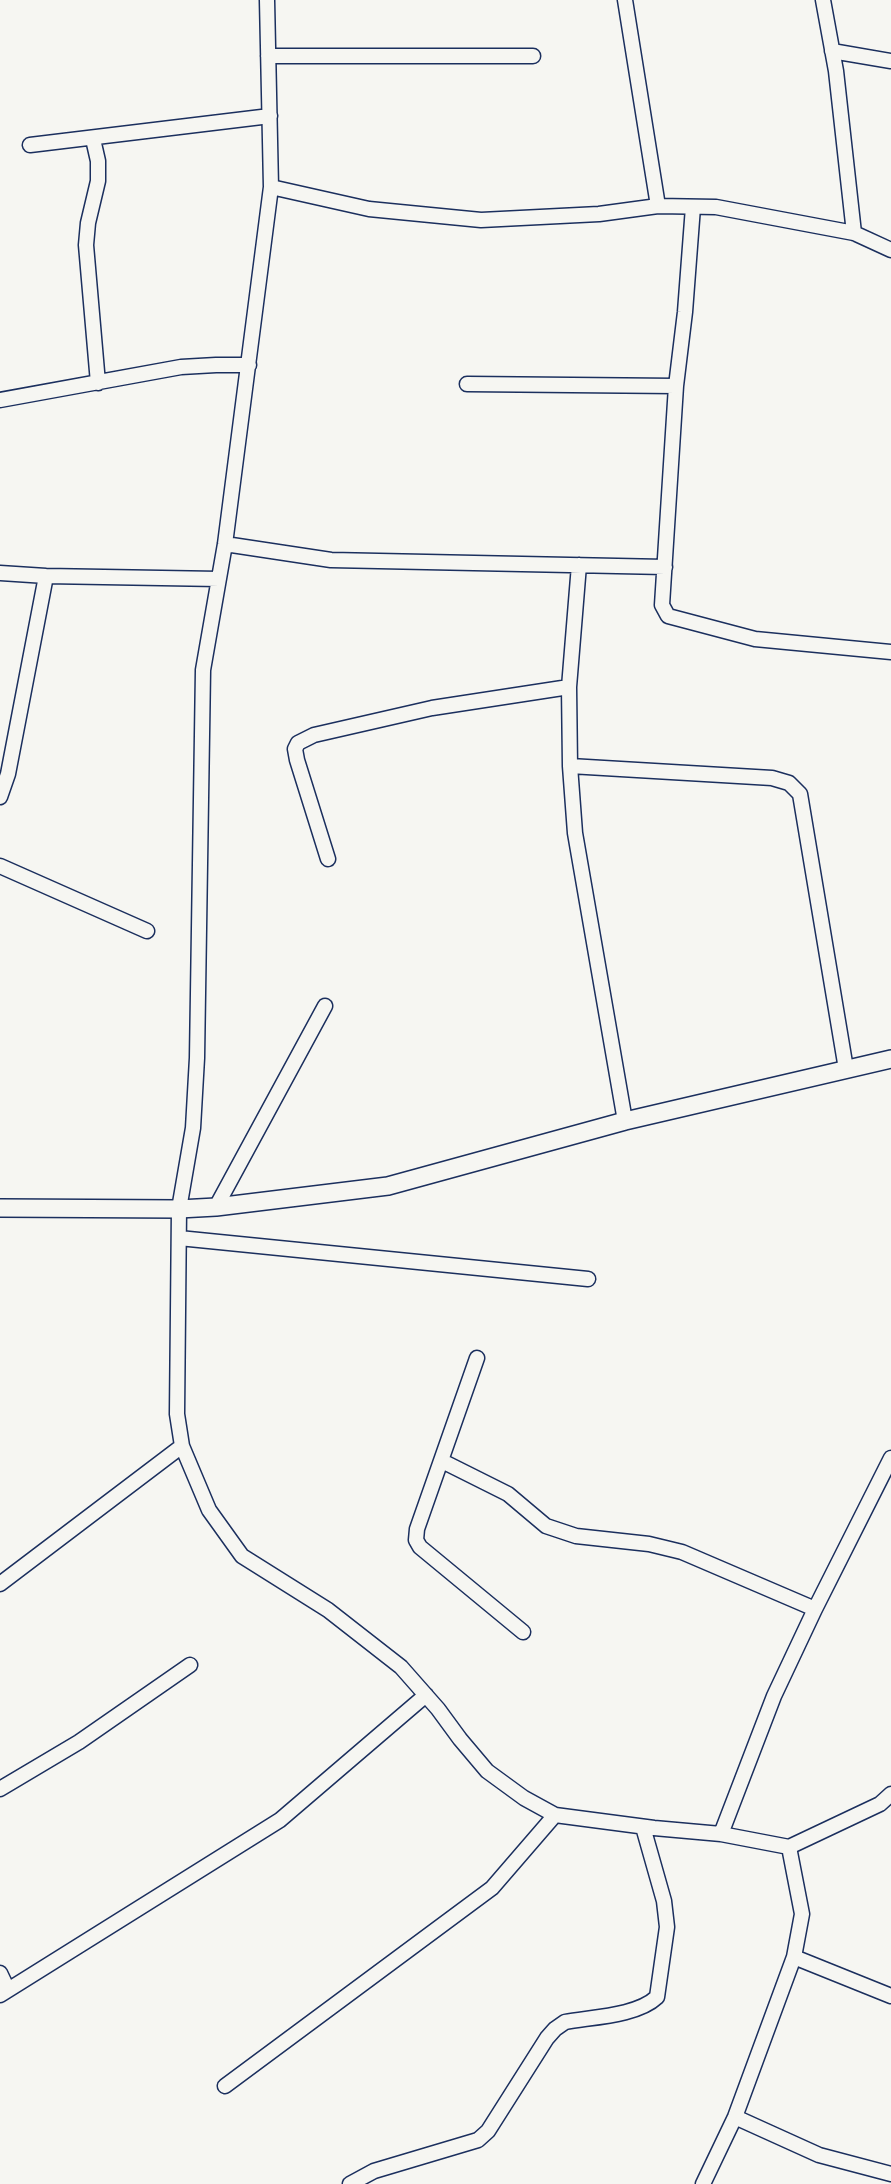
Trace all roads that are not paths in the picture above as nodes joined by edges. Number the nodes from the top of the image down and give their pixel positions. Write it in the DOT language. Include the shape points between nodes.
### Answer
graph roads {
  1 [pos="267,0"];
  2 [pos="625,0"];
  3 [pos="823,0"];
  4 [pos="832,51"];
  5 [pos="268,56"];
  6 [pos="533,56"];
  7 [pos="891,61"];
  8 [pos="270,116"];
  9 [pos="93,139"];
  10 [pos="30,145"];
  11 [pos="271,187"];
  12 [pos="658,206"];
  13 [pos="693,207"];
  14 [pos="854,233"];
  15 [pos="891,250"];
  16 [pos="249,365"];
  17 [pos="98,383"];
  18 [pos="467,384"];
  19 [pos="676,386"];
  20 [pos="0,400"];
  21 [pos="225,544"];
  22 [pos="579,565"];
  23 [pos="666,567"];
  24 [pos="0,573"];
  25 [pos="46,576"];
  26 [pos="219,579"];
  27 [pos="891,652"];
  28 [pos="569,687"];
  29 [pos="570,766"];
  30 [pos="0,796"];
  31 [pos="328,859"];
  32 [pos="0,866"];
  33 [pos="147,931"];
  34 [pos="325,1006"];
  35 [pos="891,1059"];
  36 [pos="846,1069"];
  37 [pos="625,1121"];
  38 [pos="216,1207"];
  39 [pos="0,1208"];
  40 [pos="179,1209"];
  41 [pos="179,1238"];
  42 [pos="588,1279"];
  43 [pos="477,1358"];
  44 [pos="182,1446"];
  45 [pos="891,1458"];
  46 [pos="442,1461"];
  47 [pos="0,1584"];
  48 [pos="814,1609"];
  49 [pos="523,1632"];
  50 [pos="190,1665"];
  51 [pos="426,1695"];
  52 [pos="0,1789"];
  53 [pos="891,1794"];
  54 [pos="886,1807"];
  55 [pos="556,1815"];
  56 [pos="643,1827"];
  57 [pos="721,1834"];
  58 [pos="789,1847"];
  59 [pos="794,1957"];
  60 [pos="0,1973"];
  61 [pos="4,1993"];
  62 [pos="891,1996"];
  63 [pos="225,2086"];
  64 [pos="735,2117"];
  65 [pos="891,2174"];
  66 [pos="350,2184"];
  67 [pos="703,2184"];
  1 -- 5 [label="street"];
  2 -- 12 [label="street"];
  3 -- 4 [label="street"];
  4 -- 7 [label="street"];
  4 -- 14 [label="street"];
  5 -- 6 [label="street"];
  5 -- 8 [label="street"];
  8 -- 9 [label="street"];
  8 -- 11 [label="street"];
  9 -- 10 [label="street"];
  9 -- 17 [label="street" via="98,161 98,181 88,223 86,245"];
  11 -- 12 [label="street" via="369,209 481,220 599,214"];
  11 -- 16 [label="street"];
  12 -- 13 [label="street"];
  13 -- 14 [label="street" via="716,207"];
  13 -- 19 [label="street"];
  14 -- 15 [label="street"];
  16 -- 17 [label="street" via="181,367"];
  16 -- 21 [label="street"];
  17 -- 20 [label="street"];
  18 -- 19 [label="street"];
  19 -- 23 [label="street"];
  21 -- 22 [label="street" via="331,560"];
  21 -- 26 [label="street"];
  22 -- 23 [label="street"];
  22 -- 28 [label="street"];
  23 -- 27 [label="street" via="662,605 668,616 755,640"];
  24 -- 25 [label="street"];
  25 -- 26 [label="street"];
  25 -- 30 [label="street" via="8,774"];
  26 -- 40 [label="street" via="203,670 197,1058 193,1128"];
  28 -- 29 [label="street"];
  28 -- 31 [label="street" via="432,708 314,735 298,743 295,749 297,760"];
  29 -- 36 [label="street" via="772,778 789,783 800,794"];
  29 -- 37 [label="street" via="575,833"];
  32 -- 33 [label="street"];
  34 -- 38 [label="street"];
  35 -- 36 [label="street"];
  36 -- 37 [label="street"];
  37 -- 38 [label="street" via="388,1186"];
  38 -- 40 [label="street"];
  39 -- 40 [label="street"];
  40 -- 41 [label="street"];
  41 -- 42 [label="street"];
  41 -- 44 [label="street" via="177,1414"];
  43 -- 46 [label="street"];
  44 -- 47 [label="street"];
  44 -- 51 [label="street" via="209,1510 242,1556 328,1610 401,1667"];
  45 -- 48 [label="street"];
  46 -- 48 [label="street" via="508,1494 546,1526 576,1536 649,1544 682,1552"];
  46 -- 49 [label="street" via="417,1529 416,1540 420,1547"];
  48 -- 57 [label="street" via="774,1696"];
  50 -- 52 [label="street" via="79,1742"];
  51 -- 55 [label="street" via="487,1771 524,1798"];
  51 -- 61 [label="street" via="280,1820"];
  53 -- 54 [label="street"];
  54 -- 58 [label="street"];
  55 -- 56 [label="street"];
  55 -- 63 [label="street" via="492,1888"];
  56 -- 57 [label="street"];
  56 -- 66 [label="street" via="664,1901 667,1927 657,1997 638,2010 565,2022 555,2028 488,2131 478,2140 374,2171"];
  57 -- 58 [label="street"];
  58 -- 59 [label="street" via="802,1914"];
  59 -- 62 [label="street"];
  59 -- 64 [label="street"];
  60 -- 61 [label="street"];
  64 -- 65 [label="street" via="820,2155"];
  64 -- 67 [label="street"];
}
